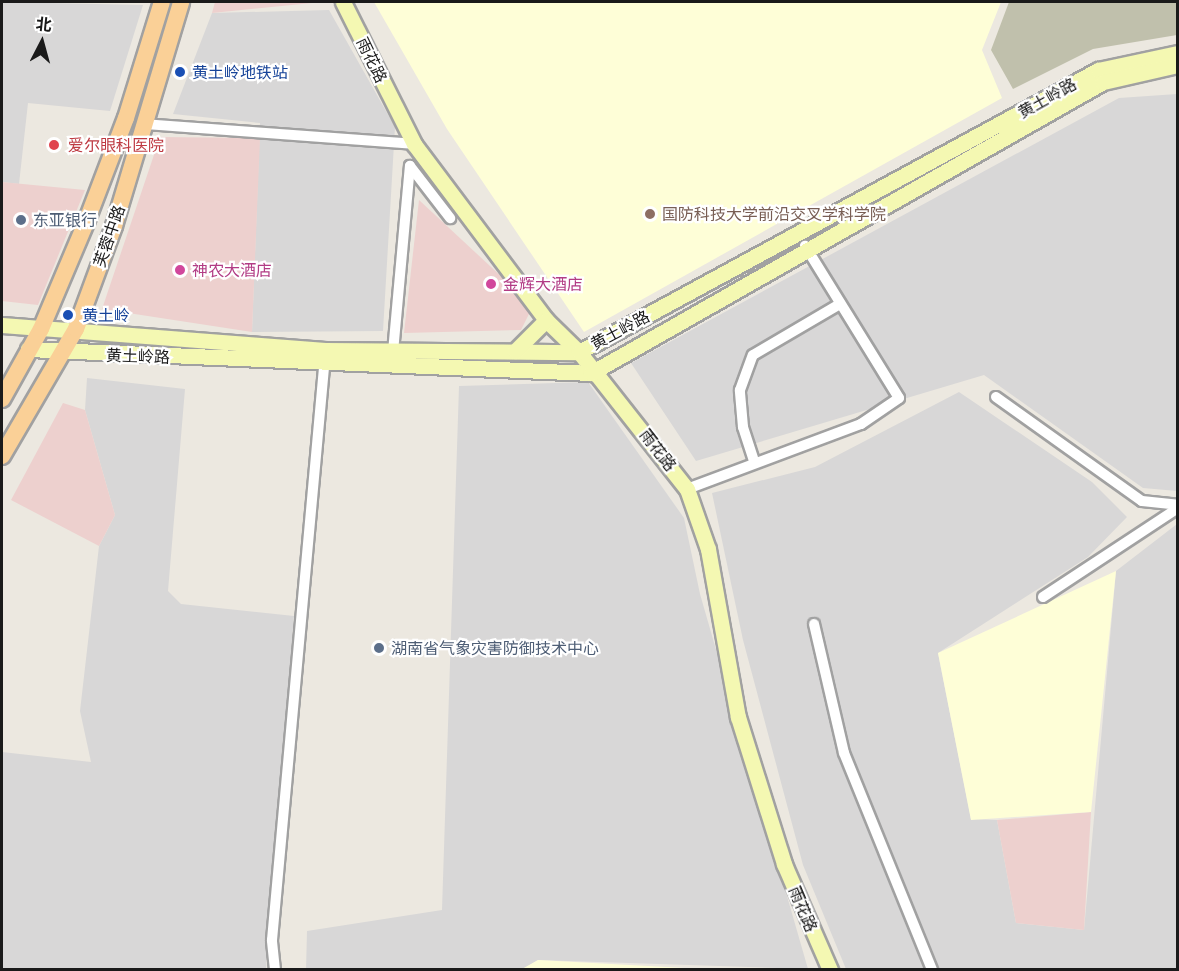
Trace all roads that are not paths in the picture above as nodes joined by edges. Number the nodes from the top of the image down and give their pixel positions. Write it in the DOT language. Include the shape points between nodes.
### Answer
graph roads {
  1 [pos="162,2"];
  2 [pos="181,2"];
  3 [pos="343,2"];
  4 [pos="1178,53"];
  5 [pos="1178,65"];
  6 [pos="144,124"];
  7 [pos="414,144"];
  8 [pos="450,218"];
  9 [pos="805,246"];
  10 [pos="840,304"];
  11 [pos="546,320"];
  12 [pos="2,325"];
  13 [pos="41,329"];
  14 [pos="76,329"];
  15 [pos="28,349"];
  16 [pos="515,351"];
  17 [pos="393,352"];
  18 [pos="579,352"];
  19 [pos="62,353"];
  20 [pos="325,356"];
  21 [pos="591,373"];
  22 [pos="996,397"];
  23 [pos="2,399"];
  24 [pos="2,456"];
  25 [pos="754,461"];
  26 [pos="687,489"];
  27 [pos="1178,506"];
  28 [pos="1043,597"];
  29 [pos="814,624"];
  30 [pos="275,969"];
  31 [pos="830,969"];
  32 [pos="933,969"];
  1 -- 13 [label="main road, 芙蓉中路" via="126,118"];
  2 -- 6 [label="main road, 芙蓉中路"];
  3 -- 7 [label="street, 雨花路"];
  4 -- 18 [label="street, 黄土岭路" via="1098,70"];
  5 -- 9 [label="street, 黄土岭路" via="1103,82"];
  6 -- 7 [label="street"];
  6 -- 14 [label="main road, 芙蓉中路"];
  7 -- 11 [label="street, 雨花路"];
  8 -- 17 [label="street" via="410,165"];
  9 -- 10 [label="street"];
  9 -- 21 [label="street, 黄土岭路"];
  10 -- 25 [label="street" via="753,355 740,390 742,427"];
  10 -- 25 [label="street" via="899,398 861,424"];
  11 -- 16 [label="street"];
  11 -- 18 [label="street, 雨花路"];
  12 -- 13 [label="street, 黄土岭路"];
  13 -- 14 [label="street, 黄土岭路"];
  13 -- 15 [label="main road, 芙蓉中路"];
  14 -- 19 [label="main road, 芙蓉中路"];
  14 -- 20 [label="street, 黄土岭路"];
  15 -- 19 [label="street, 黄土岭路"];
  15 -- 23 [label="main road, 芙蓉中路"];
  16 -- 17 [label="street, 黄土岭路"];
  16 -- 18 [label="street, 黄土岭路"];
  17 -- 20 [label="street, 黄土岭路"];
  18 -- 21 [label="street, 雨花路"];
  19 -- 20 [label="street, 黄土岭路"];
  19 -- 24 [label="main road, 芙蓉中路"];
  20 -- 21 [label="street, 黄土岭路"];
  20 -- 30 [label="street" via="272,940"];
  21 -- 26 [label="street, 雨花路"];
  22 -- 27 [label="street" via="1142,501"];
  25 -- 26 [label="street"];
  26 -- 31 [label="street, 雨花路" via="708,549 738,717 784,864"];
  27 -- 28 [label="street"];
  29 -- 32 [label="street" via="844,753"];
}
